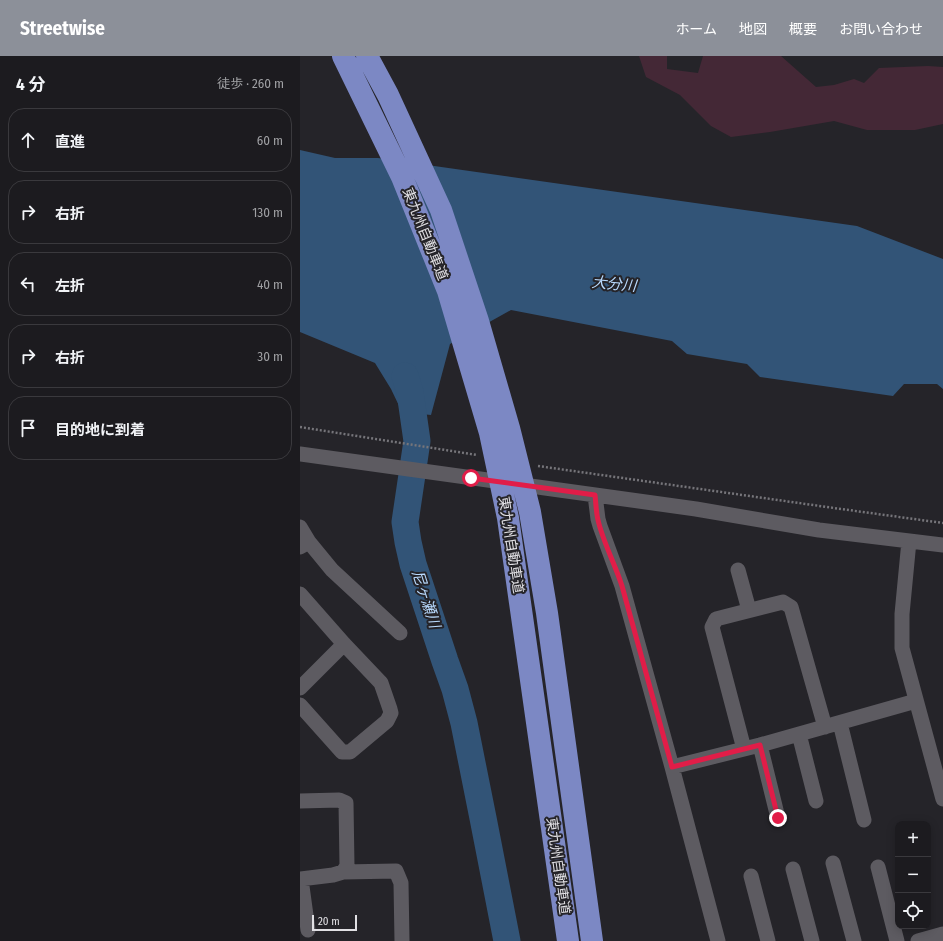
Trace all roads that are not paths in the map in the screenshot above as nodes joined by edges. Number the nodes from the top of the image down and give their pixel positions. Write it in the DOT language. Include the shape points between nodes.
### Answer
graph roads {
  1 [pos="343,56"];
  2 [pos="367,56"];
  3 [pos="300,454"];
  4 [pos="595,495"];
  5 [pos="300,527"];
  6 [pos="909,541"];
  7 [pos="304,544"];
  8 [pos="943,545"];
  9 [pos="738,570"];
  10 [pos="300,594"];
  11 [pos="749,610"];
  12 [pos="400,633"];
  13 [pos="344,644"];
  14 [pos="300,688"];
  15 [pos="916,701"];
  16 [pos="300,704"];
  17 [pos="840,723"];
  18 [pos="825,727"];
  19 [pos="799,734"];
  20 [pos="760,745"];
  21 [pos="744,749"];
  22 [pos="672,767"];
  23 [pos="943,799"];
  24 [pos="300,800"];
  25 [pos="816,801"];
  26 [pos="778,818"];
  27 [pos="864,820"];
  28 [pos="833,863"];
  29 [pos="878,867"];
  30 [pos="793,869"];
  31 [pos="343,872"];
  32 [pos="751,876"];
  33 [pos="300,879"];
  34 [pos="308,930"];
  35 [pos="943,934"];
  36 [pos="402,941"];
  37 [pos="568,941"];
  38 [pos="592,941"];
  39 [pos="718,941"];
  40 [pos="768,941"];
  41 [pos="812,941"];
  42 [pos="854,941"];
  43 [pos="897,941"];
  44 [pos="918,941"];
  1 -- 37 [label="highway, 東九州自動車道" via="402,177 448,291 490,433 508,518"];
  2 -- 38 [label="highway, 東九州自動車道" via="388,95 441,210 478,321 509,428 530,512 548,613"];
  3 -- 4 [label="street"];
  4 -- 6 [label="street" via="819,530"];
  4 -- 22 [label="street" via="598,519 622,586"];
  5 -- 7 [label="street"];
  6 -- 8 [label="street"];
  6 -- 15 [label="street" via="902,614 902,648"];
  7 -- 12 [label="street"];
  9 -- 11 [label="street"];
  10 -- 13 [label="street"];
  11 -- 18 [label="street" via="783,602 790,607"];
  11 -- 21 [label="street" via="716,619 712,627"];
  13 -- 14 [label="street"];
  13 -- 16 [label="street" via="381,683 391,713 387,721 350,752 342,752"];
  15 -- 17 [label="street"];
  15 -- 23 [label="street"];
  17 -- 18 [label="street"];
  17 -- 27 [label="street"];
  18 -- 19 [label="street"];
  19 -- 20 [label="street"];
  19 -- 25 [label="street"];
  20 -- 21 [label="street"];
  20 -- 26 [label="street"];
  21 -- 22 [label="street"];
  22 -- 39 [label="street"];
  24 -- 31 [label="street" via="339,800 346,803 347,866"];
  28 -- 42 [label="street"];
  29 -- 43 [label="street"];
  30 -- 41 [label="street"];
  31 -- 33 [label="street"];
  31 -- 36 [label="street" via="396,871 401,883"];
  32 -- 40 [label="street"];
  33 -- 34 [label="street"];
  35 -- 44 [label="street"];
}
